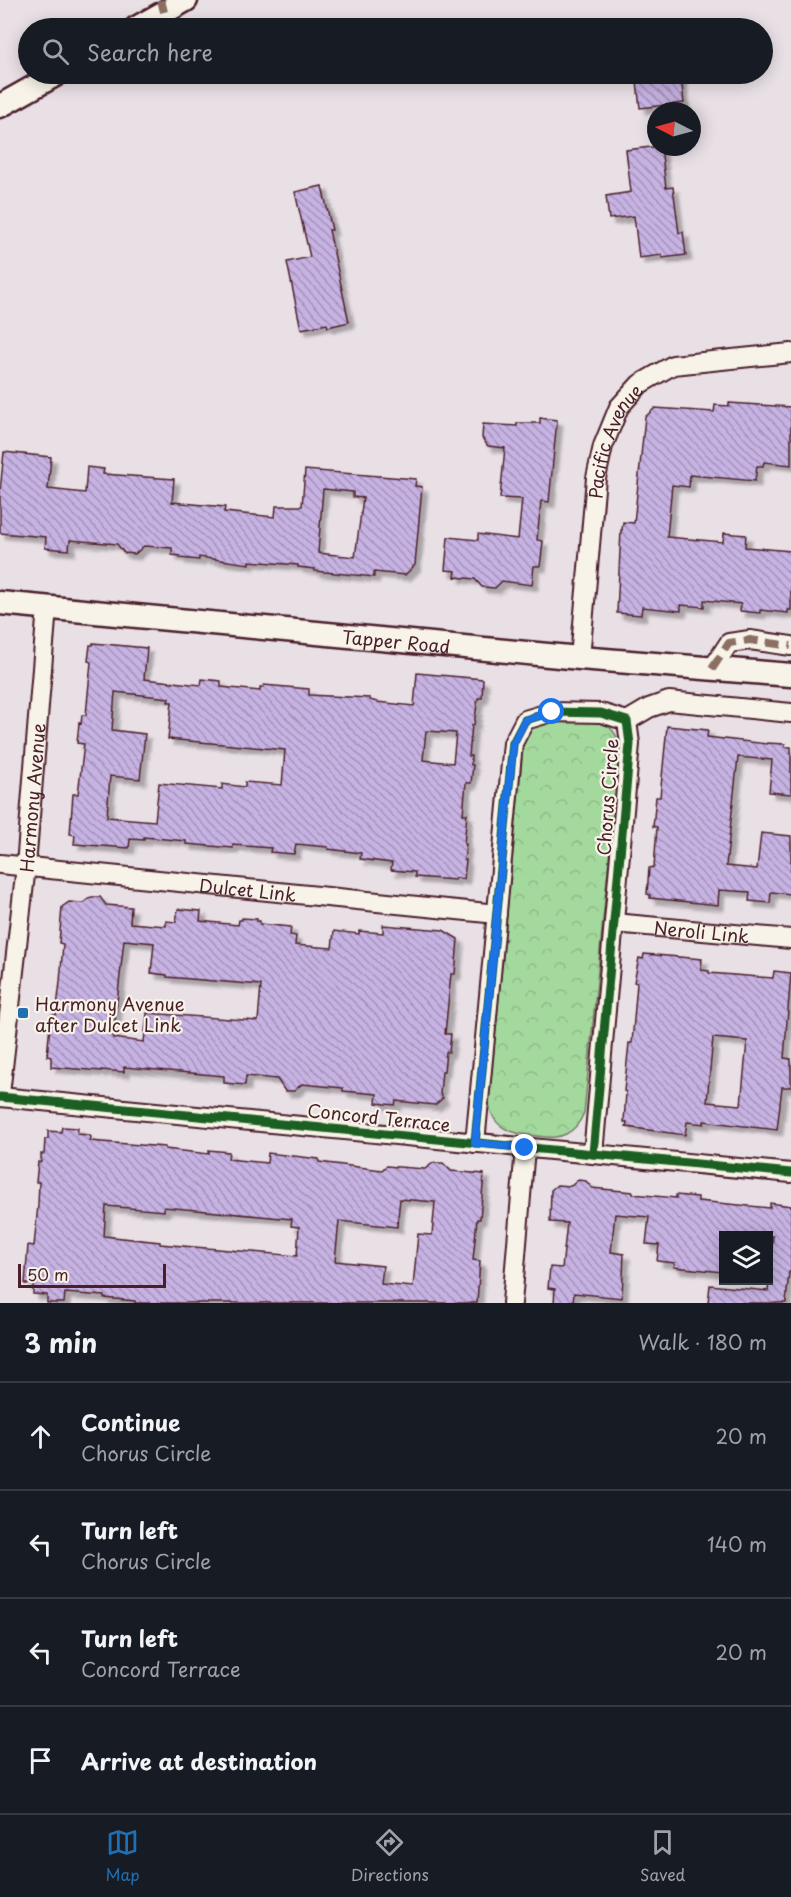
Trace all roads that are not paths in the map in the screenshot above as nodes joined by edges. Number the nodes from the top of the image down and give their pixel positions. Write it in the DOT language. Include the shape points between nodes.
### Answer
graph roads {
  1 [pos="186,0"];
  2 [pos="154,18"];
  3 [pos="39,84"];
  4 [pos="0,106"];
  5 [pos="791,353"];
  6 [pos="0,603"];
  7 [pos="47,607"];
  8 [pos="791,646"];
  9 [pos="580,658"];
  10 [pos="712,669"];
  11 [pos="791,675"];
  12 [pos="791,713"];
  13 [pos="627,721"];
  14 [pos="0,864"];
  15 [pos="26,866"];
  16 [pos="497,914"];
  17 [pos="614,923"];
  18 [pos="791,939"];
  19 [pos="0,1096"];
  20 [pos="475,1143"];
  21 [pos="525,1148"];
  22 [pos="593,1154"];
  23 [pos="791,1173"];
  24 [pos="512,1303"];
  1 -- 2 [label="street"];
  3 -- 4 [label="street"];
  5 -- 9 [label="street, Pacific Avenue" via="673,364 640,384 619,407 603,446 596,478"];
  6 -- 7 [label="street, Tapper Road"];
  7 -- 9 [label="street, Tapper Road"];
  7 -- 15 [label="street, Harmony Avenue"];
  8 -- 10 [label="street" via="750,640 729,643"];
  9 -- 10 [label="street, Tapper Road"];
  10 -- 11 [label="street, Tapper Road"];
  12 -- 13 [label="street" via="669,701"];
  13 -- 16 [label="street, Chorus Circle" via="601,713 552,712 525,720 513,744"];
  13 -- 17 [label="street, Chorus Circle" via="630,744"];
  14 -- 15 [label="street, Dulcet Link"];
  15 -- 16 [label="street, Dulcet Link"];
  15 -- 19 [label="street, Harmony Avenue"];
  16 -- 20 [label="street, Chorus Circle"];
  17 -- 18 [label="street, Neroli Link"];
  17 -- 22 [label="street, Chorus Circle"];
  19 -- 20 [label="street, Concord Terrace"];
  20 -- 21 [label="street, Concord Terrace"];
  21 -- 22 [label="street, Concord Terrace"];
  21 -- 24 [label="street"];
  22 -- 23 [label="street, Concord Terrace"];
}
